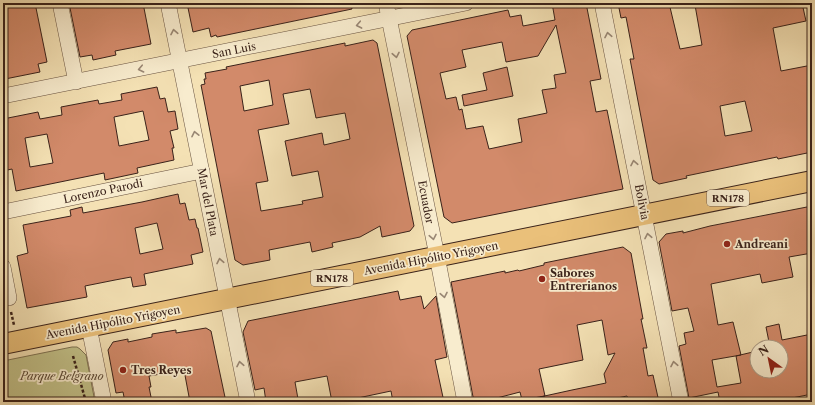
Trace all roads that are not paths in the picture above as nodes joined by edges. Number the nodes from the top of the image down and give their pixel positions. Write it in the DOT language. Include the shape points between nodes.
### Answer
graph roads {
  1 [pos="60,3"];
  2 [pos="168,3"];
  3 [pos="386,3"];
  4 [pos="466,3"];
  5 [pos="602,3"];
  6 [pos="389,18"];
  7 [pos="180,61"];
  8 [pos="76,82"];
  9 [pos="3,96"];
  10 [pos="202,171"];
  11 [pos="812,181"];
  12 [pos="3,212"];
  13 [pos="644,215"];
  14 [pos="437,256"];
  15 [pos="3,266"];
  16 [pos="9,298"];
  17 [pos="228,299"];
  18 [pos="90,326"];
  19 [pos="3,344"];
  20 [pos="104,402"];
  21 [pos="248,402"];
  22 [pos="465,402"];
  23 [pos="681,402"];
  1 -- 8 [label="street"];
  7 -- 2 [label="street, Mar del Plata, one-way"];
  3 -- 6 [label="street, Ecuador"];
  4 -- 6 [label="street, San Luis"];
  13 -- 5 [label="street, Bolivia, one-way"];
  6 -- 7 [label="street, San Luis, one-way"];
  6 -- 14 [label="street, Ecuador, one-way"];
  7 -- 8 [label="street, San Luis, one-way"];
  10 -- 7 [label="street, Mar del Plata, one-way"];
  8 -- 9 [label="street, San Luis"];
  10 -- 12 [label="street, Lorenzo Parodi"];
  17 -- 10 [label="street, Mar del Plata, one-way"];
  11 -- 13 [label="main road, Avenida Hipólito Yrigoyen / RN178"];
  13 -- 14 [label="main road, Avenida Hipólito Yrigoyen / RN178"];
  23 -- 13 [label="street, Bolivia, one-way"];
  14 -- 17 [label="main road, Avenida Hipólito Yrigoyen / RN178"];
  14 -- 22 [label="street, Ecuador, one-way"];
  15 -- 16 [label="street"];
  17 -- 18 [label="main road, Avenida Hipólito Yrigoyen / RN178"];
  21 -- 17 [label="street, Mar del Plata, one-way"];
  18 -- 19 [label="main road, Avenida Hipólito Yrigoyen / RN178"];
  18 -- 20 [label="street"];
}
